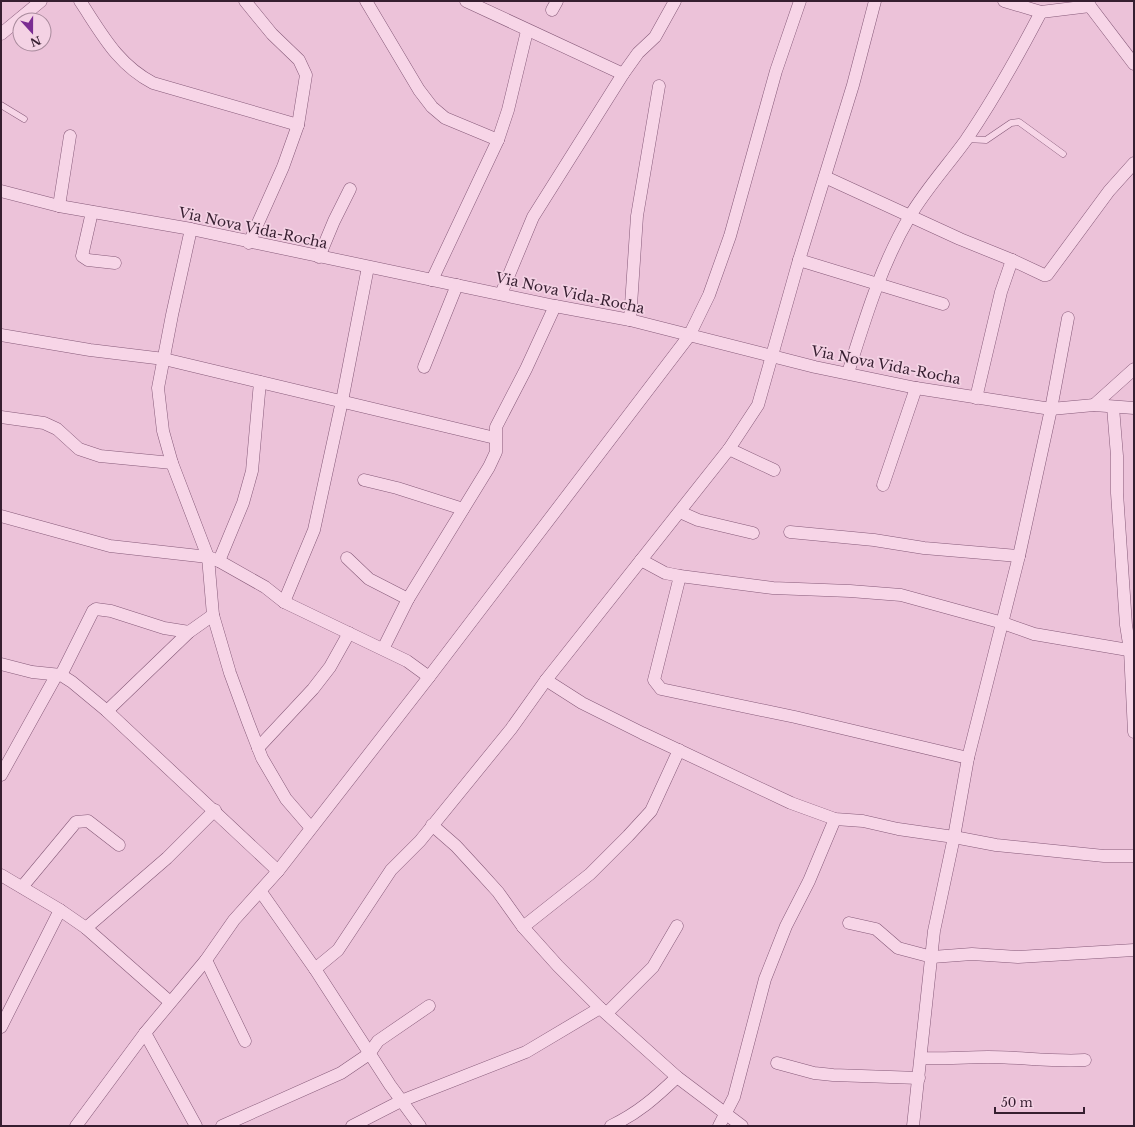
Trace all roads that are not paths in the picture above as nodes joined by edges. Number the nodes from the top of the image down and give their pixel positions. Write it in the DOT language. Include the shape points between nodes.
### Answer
graph roads {
  1 [pos="41,1"];
  2 [pos="80,1"];
  3 [pos="245,1"];
  4 [pos="366,1"];
  5 [pos="466,1"];
  6 [pos="675,1"];
  7 [pos="800,1"];
  8 [pos="875,1"];
  9 [pos="1004,1"];
  10 [pos="1088,3"];
  11 [pos="1041,12"];
  12 [pos="527,31"];
  13 [pos="1,34"];
  14 [pos="1134,64"];
  15 [pos="623,74"];
  16 [pos="659,86"];
  17 [pos="1,105"];
  18 [pos="24,119"];
  19 [pos="298,125"];
  20 [pos="70,136"];
  21 [pos="966,139"];
  22 [pos="498,140"];
  23 [pos="1063,154"];
  24 [pos="1134,164"];
  25 [pos="825,176"];
  26 [pos="350,189"];
  27 [pos="1,191"];
  28 [pos="59,206"];
  29 [pos="92,212"];
  30 [pos="911,215"];
  31 [pos="191,229"];
  32 [pos="249,243"];
  33 [pos="319,257"];
  34 [pos="799,260"];
  35 [pos="1012,260"];
  36 [pos="115,263"];
  37 [pos="368,267"];
  38 [pos="432,280"];
  39 [pos="876,284"];
  40 [pos="457,285"];
  41 [pos="501,294"];
  42 [pos="943,304"];
  43 [pos="555,306"];
  44 [pos="1068,318"];
  45 [pos="630,320"];
  46 [pos="1,335"];
  47 [pos="689,336"];
  48 [pos="773,357"];
  49 [pos="164,359"];
  50 [pos="424,367"];
  51 [pos="1134,369"];
  52 [pos="848,373"];
  53 [pos="260,382"];
  54 [pos="916,388"];
  55 [pos="976,398"];
  56 [pos="342,401"];
  57 [pos="1094,405"];
  58 [pos="1113,406"];
  59 [pos="1134,408"];
  60 [pos="1051,410"];
  61 [pos="1,417"];
  62 [pos="495,438"];
  63 [pos="729,449"];
  64 [pos="172,463"];
  65 [pos="774,470"];
  66 [pos="364,480"];
  67 [pos="883,485"];
  68 [pos="463,509"];
  69 [pos="680,512"];
  70 [pos="1,516"];
  71 [pos="790,532"];
  72 [pos="753,533"];
  73 [pos="1019,556"];
  74 [pos="347,558"];
  75 [pos="213,559"];
  76 [pos="640,560"];
  77 [pos="680,576"];
  78 [pos="408,599"];
  79 [pos="284,602"];
  80 [pos="213,615"];
  81 [pos="1003,623"];
  82 [pos="189,632"];
  83 [pos="349,633"];
  84 [pos="383,649"];
  85 [pos="1132,650"];
  86 [pos="1,664"];
  87 [pos="59,675"];
  88 [pos="429,677"];
  89 [pos="546,680"];
  90 [pos="107,711"];
  91 [pos="1134,732"];
  92 [pos="258,748"];
  93 [pos="679,750"];
  94 [pos="968,758"];
  95 [pos="1,776"];
  96 [pos="215,810"];
  97 [pos="835,819"];
  98 [pos="432,825"];
  99 [pos="312,828"];
  100 [pos="954,837"];
  101 [pos="119,844"];
  102 [pos="1134,856"];
  103 [pos="278,871"];
  104 [pos="1,875"];
  105 [pos="22,887"];
  106 [pos="261,892"];
  107 [pos="60,910"];
  108 [pos="849,923"];
  109 [pos="677,926"];
  110 [pos="523,927"];
  111 [pos="86,928"];
  112 [pos="1134,950"];
  113 [pos="932,957"];
  114 [pos="206,960"];
  115 [pos="315,969"];
  116 [pos="170,1002"];
  117 [pos="429,1006"];
  118 [pos="604,1010"];
  119 [pos="1,1027"];
  120 [pos="145,1033"];
  121 [pos="245,1041"];
  122 [pos="369,1054"];
  123 [pos="921,1058"];
  124 [pos="1085,1060"];
  125 [pos="777,1063"];
  126 [pos="677,1077"];
  127 [pos="919,1078"];
  128 [pos="401,1101"];
  129 [pos="725,1114"];
  130 [pos="76,1126"];
  131 [pos="196,1126"];
  132 [pos="222,1126"];
  133 [pos="352,1126"];
  134 [pos="420,1126"];
  135 [pos="611,1126"];
  136 [pos="719,1126"];
  137 [pos="742,1126"];
  138 [pos="913,1126"];
  1 -- 13 [label="street"];
  2 -- 19 [label="street" via="110,46 129,68 140,76 153,83"];
  3 -- 19 [label="street" via="304,67 306,85"];
  4 -- 22 [label="street" via="419,90 432,107 445,118"];
  5 -- 12 [label="street"];
  6 -- 15 [label="street" via="655,37 638,53"];
  7 -- 47 [label="street" via="776,71 726,249 709,295"];
  8 -- 25 [label="street"];
  9 -- 11 [label="street"];
  10 -- 11 [label="street"];
  10 -- 14 [label="street"];
  11 -- 21 [label="street" via="1011,68"];
  12 -- 15 [label="street"];
  12 -- 22 [label="street"];
  15 -- 41 [label="street" via="533,217"];
  16 -- 45 [label="street" via="637,216"];
  17 -- 18 [label="lane"];
  19 -- 32 [label="street" via="283,167"];
  20 -- 28 [label="street"];
  21 -- 23 [label="lane" via="986,140 1011,123 1019,122"];
  21 -- 30 [label="street"];
  22 -- 38 [label="street"];
  24 -- 35 [label="street" via="1109,191 1047,275"];
  25 -- 30 [label="street"];
  25 -- 34 [label="street"];
  26 -- 33 [label="street"];
  27 -- 28 [label="street, Via Nova Vida-Rocha"];
  28 -- 29 [label="street, Via Nova Vida-Rocha"];
  29 -- 31 [label="street, Via Nova Vida-Rocha"];
  29 -- 36 [label="street" via="82,256 88,260"];
  30 -- 35 [label="street"];
  30 -- 39 [label="street"];
  31 -- 32 [label="street, Via Nova Vida-Rocha"];
  31 -- 49 [label="street"];
  32 -- 33 [label="street, Via Nova Vida-Rocha"];
  33 -- 37 [label="street, Via Nova Vida-Rocha"];
  34 -- 39 [label="street"];
  34 -- 48 [label="street"];
  35 -- 55 [label="street" via="994,318"];
  37 -- 38 [label="street, Via Nova Vida-Rocha"];
  37 -- 56 [label="street"];
  38 -- 40 [label="street, Via Nova Vida-Rocha"];
  39 -- 42 [label="street"];
  39 -- 52 [label="street"];
  40 -- 41 [label="street, Via Nova Vida-Rocha"];
  40 -- 50 [label="street"];
  41 -- 43 [label="street, Via Nova Vida-Rocha"];
  43 -- 45 [label="street, Via Nova Vida-Rocha"];
  43 -- 62 [label="street" via="500,418"];
  44 -- 60 [label="street"];
  45 -- 47 [label="street, Via Nova Vida-Rocha"];
  46 -- 49 [label="street"];
  47 -- 48 [label="street, Via Nova Vida-Rocha"];
  47 -- 88 [label="street"];
  48 -- 52 [label="street, Via Nova Vida-Rocha"];
  48 -- 63 [label="street" via="758,405"];
  49 -- 53 [label="street"];
  49 -- 64 [label="street" via="158,388 159,404"];
  51 -- 57 [label="street"];
  52 -- 54 [label="street, Via Nova Vida-Rocha"];
  53 -- 56 [label="street"];
  53 -- 75 [label="street" via="252,471 243,503"];
  54 -- 55 [label="street, Via Nova Vida-Rocha"];
  54 -- 67 [label="street"];
  55 -- 60 [label="street, Via Nova Vida-Rocha"];
  56 -- 62 [label="street"];
  56 -- 79 [label="street" via="314,530"];
  57 -- 58 [label="street, Via Nova Vida-Rocha"];
  57 -- 60 [label="street, Via Nova Vida-Rocha"];
  58 -- 59 [label="street, Via Nova Vida-Rocha"];
  58 -- 85 [label="street" via="1126,625"];
  60 -- 73 [label="street"];
  61 -- 64 [label="street" via="44,423 57,429 79,448 100,456"];
  62 -- 68 [label="street" via="496,452"];
  63 -- 65 [label="street"];
  63 -- 69 [label="street"];
  64 -- 75 [label="street"];
  66 -- 68 [label="street"];
  68 -- 78 [label="street"];
  69 -- 72 [label="street" via="698,520"];
  69 -- 76 [label="street"];
  70 -- 75 [label="street" via="110,546"];
  71 -- 73 [label="street"];
  73 -- 81 [label="street"];
  74 -- 78 [label="street" via="369,579"];
  75 -- 79 [label="street" via="265,587"];
  75 -- 80 [label="street"];
  76 -- 77 [label="street" via="665,573"];
  76 -- 89 [label="street"];
  77 -- 81 [label="street" via="773,588 901,595"];
  77 -- 94 [label="street" via="654,680 661,689 796,717"];
  78 -- 84 [label="street"];
  79 -- 83 [label="street"];
  80 -- 82 [label="street"];
  80 -- 92 [label="street" via="230,673"];
  81 -- 85 [label="street" via="1034,634"];
  81 -- 94 [label="street"];
  82 -- 87 [label="street" via="164,628 111,611 96,609"];
  82 -- 90 [label="street"];
  83 -- 84 [label="street"];
  83 -- 92 [label="street" via="330,667"];
  84 -- 88 [label="street" via="407,661"];
  85 -- 91 [label="street"];
  86 -- 87 [label="street"];
  87 -- 90 [label="street"];
  87 -- 95 [label="street"];
  88 -- 99 [label="street"];
  89 -- 93 [label="street" via="582,703"];
  89 -- 98 [label="street" via="511,729"];
  90 -- 96 [label="street"];
  92 -- 99 [label="street" via="286,799"];
  93 -- 97 [label="street" via="792,803"];
  93 -- 110 [label="street" via="651,811 590,874"];
  94 -- 100 [label="street"];
  96 -- 103 [label="street"];
  96 -- 111 [label="street" via="167,858"];
  97 -- 100 [label="street" via="863,821"];
  97 -- 129 [label="street" via="809,881 786,926 765,979 734,1097"];
  98 -- 110 [label="street" via="456,846 498,892"];
  98 -- 115 [label="street" via="391,870 338,950"];
  99 -- 103 [label="street"];
  100 -- 102 [label="street" via="996,845 1104,856"];
  100 -- 113 [label="street" via="934,931"];
  101 -- 105 [label="street" via="88,821 76,822"];
  103 -- 106 [label="street"];
  104 -- 105 [label="street"];
  105 -- 107 [label="street"];
  106 -- 114 [label="street" via="234,920"];
  106 -- 115 [label="street"];
  107 -- 111 [label="street"];
  107 -- 119 [label="street"];
  108 -- 113 [label="street" via="876,929 898,948"];
  109 -- 118 [label="street" via="653,968"];
  110 -- 118 [label="street" via="558,966"];
  111 -- 116 [label="street"];
  112 -- 113 [label="street" via="1018,957 972,954"];
  113 -- 123 [label="street"];
  114 -- 116 [label="street"];
  114 -- 121 [label="street"];
  115 -- 122 [label="street"];
  116 -- 120 [label="street"];
  117 -- 122 [label="street" via="378,1041"];
  118 -- 126 [label="street"];
  118 -- 128 [label="street" via="526,1052"];
  120 -- 130 [label="street"];
  120 -- 131 [label="street"];
  122 -- 128 [label="street"];
  122 -- 132 [label="street" via="341,1073"];
  123 -- 124 [label="street" via="948,1060 988,1057 1060,1062"];
  123 -- 127 [label="street"];
  125 -- 127 [label="street" via="814,1073"];
  126 -- 129 [label="street"];
  126 -- 135 [label="street" via="650,1103"];
  127 -- 138 [label="street"];
  128 -- 133 [label="street"];
  128 -- 134 [label="street"];
  129 -- 136 [label="street"];
  129 -- 137 [label="street"];
}
